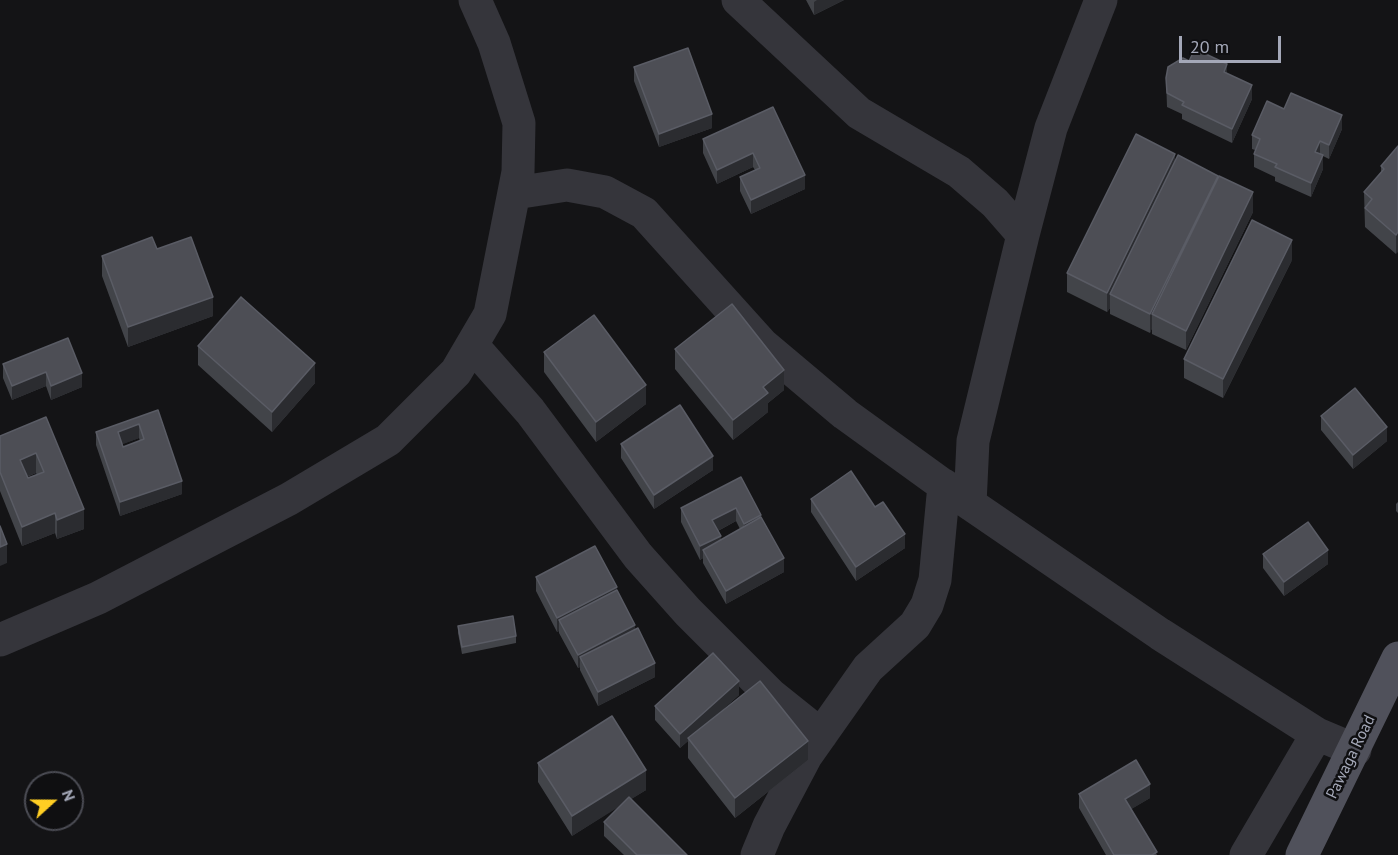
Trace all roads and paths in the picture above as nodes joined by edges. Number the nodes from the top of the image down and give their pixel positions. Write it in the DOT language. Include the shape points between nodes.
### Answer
graph roads {
  1 [pos="475,0"];
  2 [pos="738,0"];
  3 [pos="1101,0"];
  4 [pos="514,193"];
  5 [pos="1023,235"];
  6 [pos="472,345"];
  7 [pos="944,485"];
  8 [pos="970,504"];
  9 [pos="0,640"];
  10 [pos="1398,658"];
  11 [pos="1317,734"];
  12 [pos="821,735"];
  13 [pos="1355,750"];
  14 [pos="757,855"];
  15 [pos="1246,855"];
  16 [pos="1302,855"];
  1 -- 4 [label="street" via="494,44 519,123"];
  2 -- 5 [label="street" via="859,113 959,172"];
  3 -- 5 [label="street" via="1051,128"];
  4 -- 6 [label="street" via="490,314"];
  4 -- 7 [label="street" via="567,185 605,192 644,213 763,345 845,414"];
  5 -- 8 [label="street" via="973,441"];
  6 -- 9 [label="street" via="456,372 388,440 289,499 119,587"];
  6 -- 12 [label="street" via="530,411 638,556 771,695"];
  7 -- 8 [label="street"];
  7 -- 12 [label="street" via="935,580 927,604 915,625 868,668"];
  8 -- 11 [label="street" via="1160,634"];
  10 -- 13 [label="main road, Pawaga Road"];
  11 -- 13 [label="street"];
  11 -- 15 [label="street"];
  12 -- 14 [label="street" via="801,766"];
  13 -- 16 [label="main road, Pawaga Road"];
}
